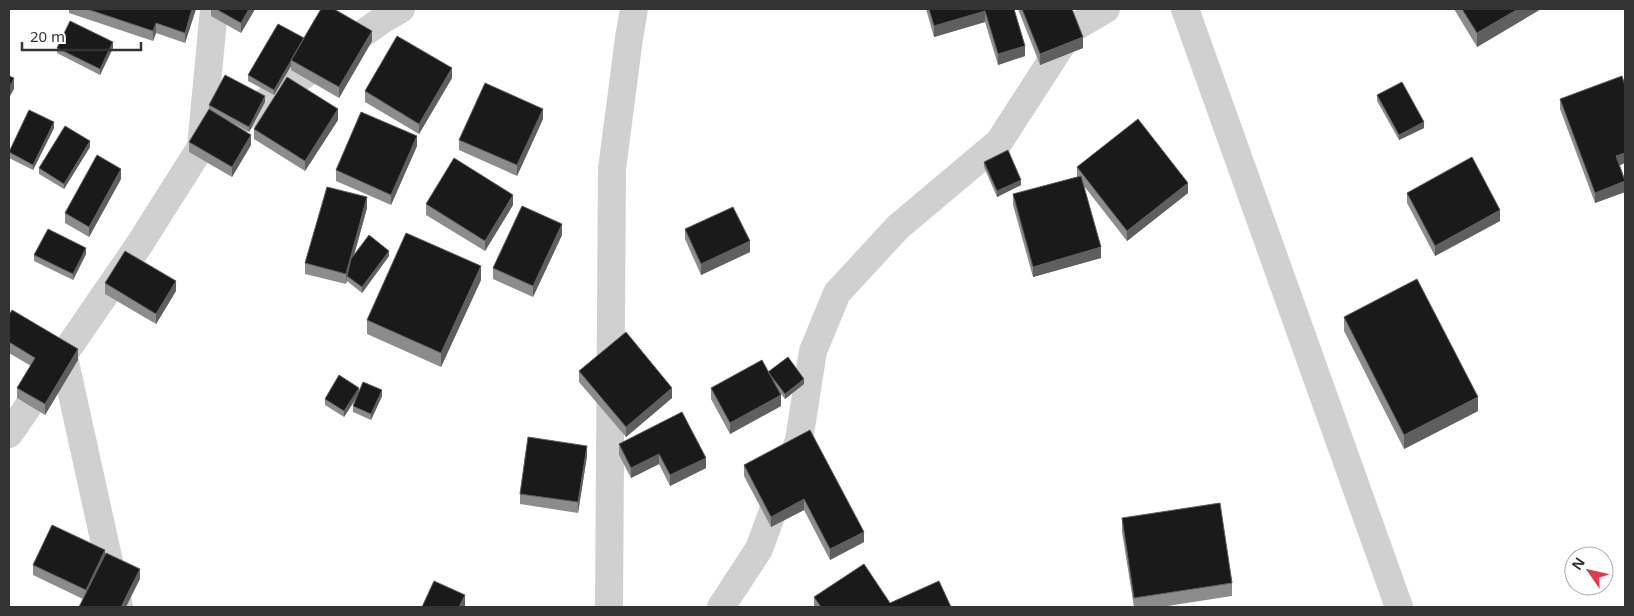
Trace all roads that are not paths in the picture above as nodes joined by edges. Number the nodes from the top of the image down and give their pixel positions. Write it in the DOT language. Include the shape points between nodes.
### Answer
graph roads {
  1 [pos="214,9"];
  2 [pos="401,9"];
  3 [pos="634,9"];
  4 [pos="1106,9"];
  5 [pos="1185,9"];
  6 [pos="201,147"];
  7 [pos="63,353"];
  8 [pos="9,434"];
  9 [pos="120,607"];
  10 [pos="610,607"];
  11 [pos="721,607"];
  12 [pos="1400,607"];
  1 -- 6 [label="street"];
  2 -- 6 [label="street"];
  3 -- 10 [label="street" via="612,169"];
  4 -- 11 [label="street" via="1072,29 999,142 898,227 837,293 813,351 799,440 759,549"];
  5 -- 12 [label="street"];
  6 -- 7 [label="street" via="139,245"];
  7 -- 8 [label="street"];
  7 -- 9 [label="street"];
}
